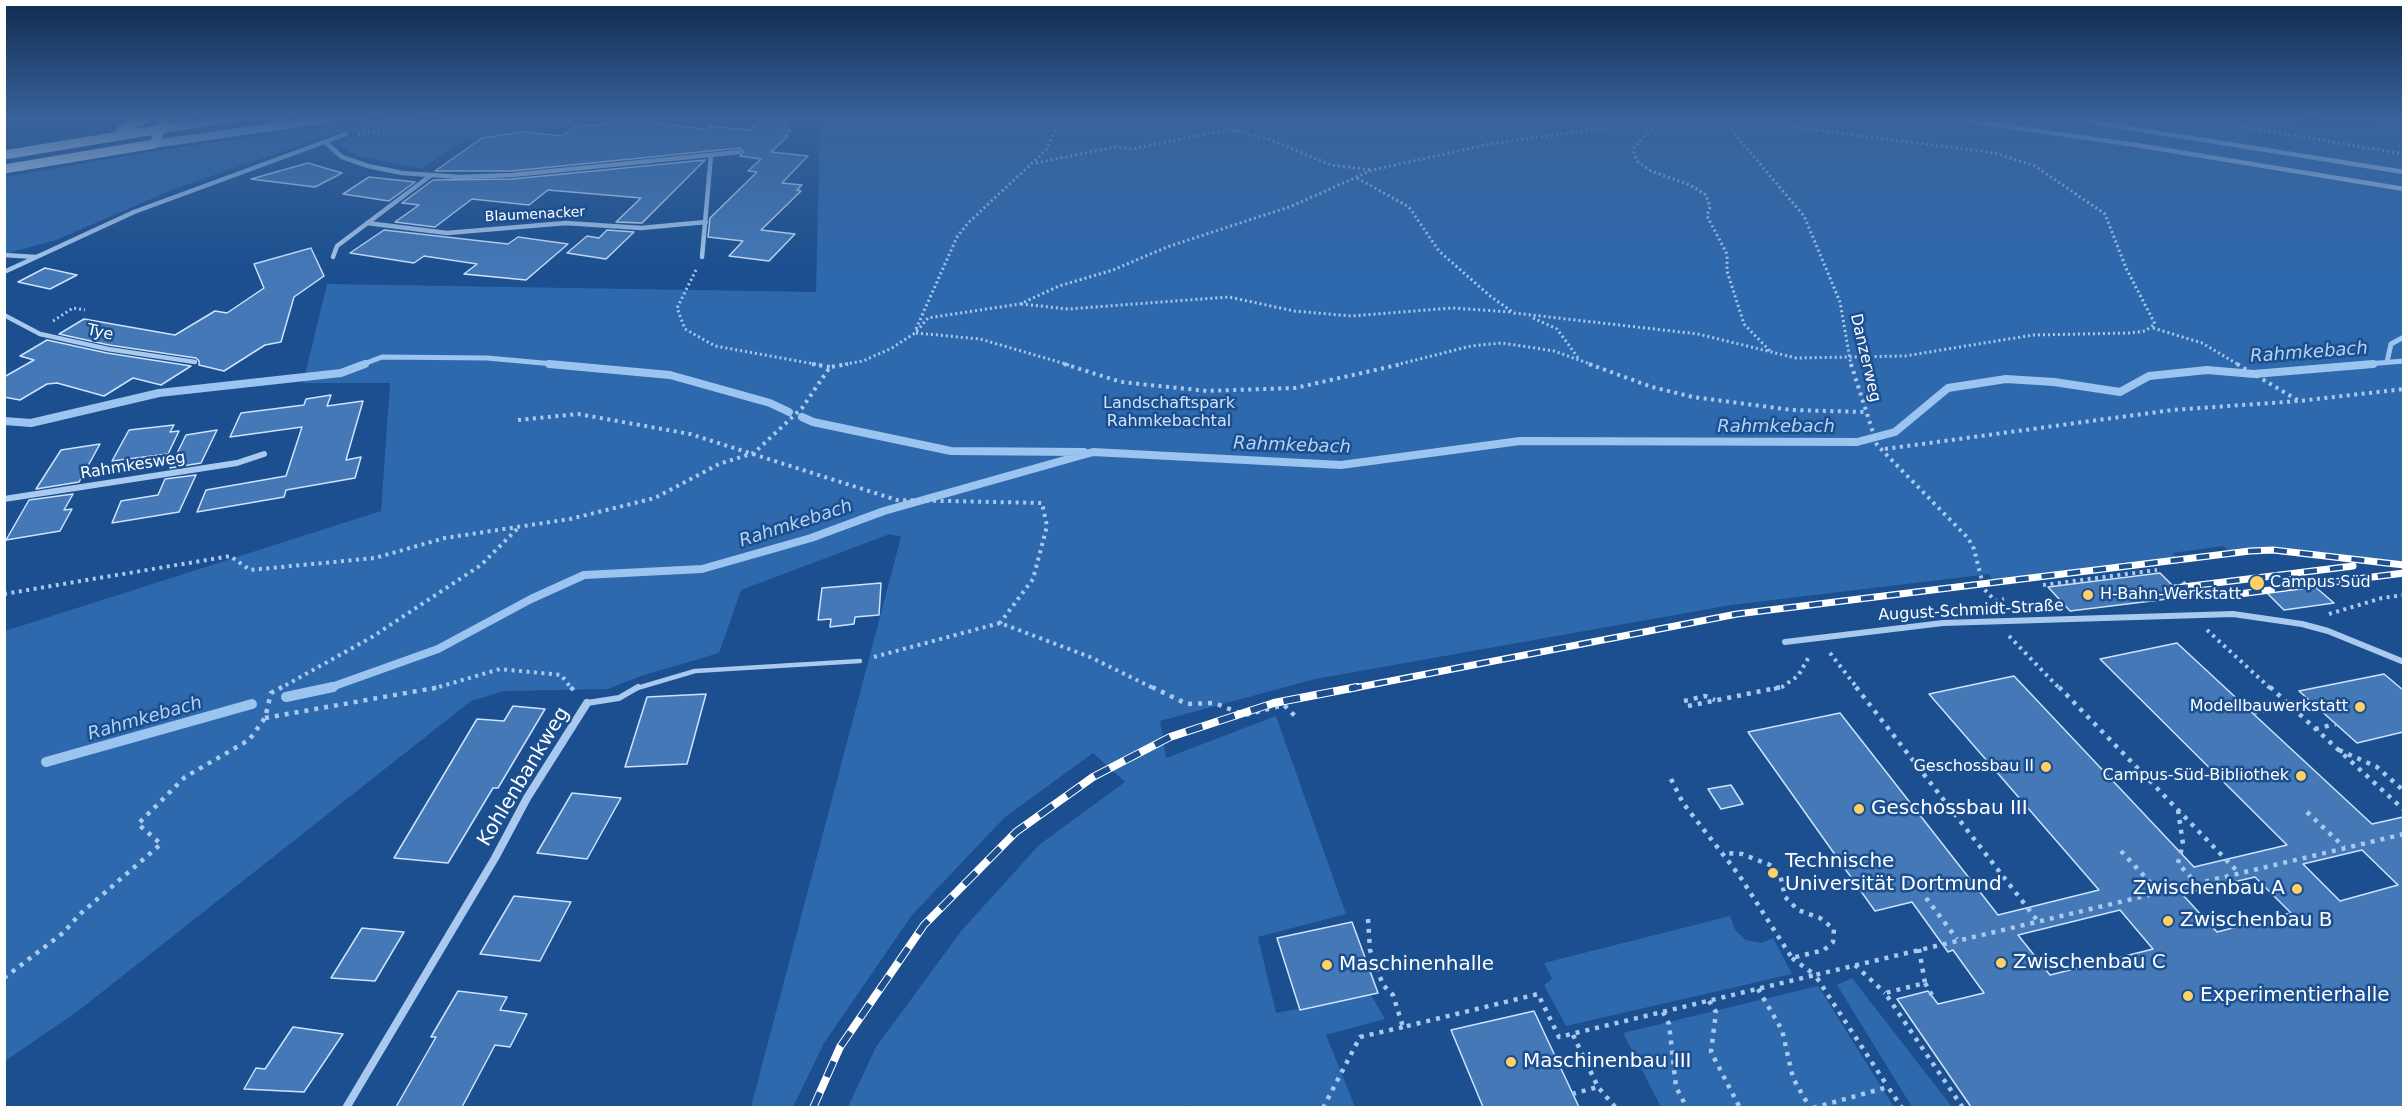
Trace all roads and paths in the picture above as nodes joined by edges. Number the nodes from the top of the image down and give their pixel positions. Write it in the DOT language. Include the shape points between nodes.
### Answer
graph roads {
  1 [pos="249,170"];
  2 [pos="384,170"];
  3 [pos="563,170"];
  4 [pos="710,170"];
  5 [pos="1027,170"];
  6 [pos="1372,170"];
  7 [pos="1649,170"];
  8 [pos="1765,170"];
  9 [pos="2041,170"];
  10 [pos="2289,170"];
  11 [pos="430,176"];
  12 [pos="1358,178"];
  13 [pos="2403,189"];
  14 [pos="705,222"];
  15 [pos="367,223"];
  16 [pos="4,255"];
  17 [pos="36,257"];
  18 [pos="333,257"];
  19 [pos="702,257"];
  20 [pos="4,272"];
  21 [pos="692,278"];
  22 [pos="1020,304"];
  23 [pos="85,310"];
  24 [pos="1514,313"];
  25 [pos="4,315"];
  26 [pos="2153,328"];
  27 [pos="34,332"];
  28 [pos="915,333"];
  29 [pos="1772,352"];
  30 [pos="1850,358"];
  31 [pos="1579,359"];
  32 [pos="195,362"];
  33 [pos="830,367"];
  34 [pos="2403,389"];
  35 [pos="2299,401"];
  36 [pos="1865,412"];
  37 [pos="518,420"];
  38 [pos="1869,424"];
  39 [pos="1884,449"];
  40 [pos="754,453"];
  41 [pos="264,454"];
  42 [pos="4,500"];
  43 [pos="519,527"];
  44 [pos="2157,570"];
  45 [pos="2183,582"];
  46 [pos="2043,585"];
  47 [pos="4,594"];
  48 [pos="2403,595"];
  49 [pos="1991,596"];
  50 [pos="2004,599"];
  51 [pos="1995,601"];
  52 [pos="2201,602"];
  53 [pos="1996,621"];
  54 [pos="1000,623"];
  55 [pos="2302,624"];
  56 [pos="2205,629"];
  57 [pos="1818,636"];
  58 [pos="1785,642"];
  59 [pos="1826,647"];
  60 [pos="860,661"];
  61 [pos="2403,662"];
  62 [pos="1716,700"];
  63 [pos="1684,701"];
  64 [pos="587,703"];
  65 [pos="2288,705"];
  66 [pos="1688,706"];
  67 [pos="2253,713"];
  68 [pos="265,718"];
  69 [pos="1298,719"];
  70 [pos="2336,724"];
  71 [pos="2314,729"];
  72 [pos="2334,747"];
  73 [pos="1671,779"];
  74 [pos="2403,791"];
  75 [pos="2178,810"];
  76 [pos="2403,810"];
  77 [pos="2307,812"];
  78 [pos="2403,834"];
  79 [pos="2344,847"];
  80 [pos="2121,851"];
  81 [pos="1723,853"];
  82 [pos="2239,872"];
  83 [pos="2195,882"];
  84 [pos="2158,891"];
  85 [pos="1926,898"];
  86 [pos="1368,919"];
  87 [pos="2037,920"];
  88 [pos="1957,939"];
  89 [pos="1919,949"];
  90 [pos="1792,958"];
  91 [pos="1855,965"];
  92 [pos="1815,975"];
  93 [pos="4,978"];
  94 [pos="1925,983"];
  95 [pos="1758,989"];
  96 [pos="1885,993"];
  97 [pos="1934,999"];
  98 [pos="1709,1001"];
  99 [pos="1663,1012"];
  100 [pos="1403,1027"];
  101 [pos="1573,1035"];
  102 [pos="1599,1087"];
  103 [pos="1888,1087"];
  104 [pos="1572,1094"];
  105 [pos="346,1107"];
  106 [pos="1323,1107"];
  107 [pos="1616,1107"];
  108 [pos="1687,1107"];
  109 [pos="1740,1107"];
  110 [pos="1811,1107"];
  111 [pos="1902,1107"];
  112 [pos="1963,1107"];
  1 -- 17 [label="street" via="134,212"];
  2 -- 11 [label="street"];
  3 -- 11 [label="street"];
  4 -- 14 [label="street"];
  5 -- 28 [label="path" via="957,237"];
  6 -- 12 [label="path"];
  7 -- 29 [label="path" via="1706,195 1710,207 1707,216 1727,254 1727,271 1744,324"];
  8 -- 30 [label="path, Danzerweg" via="1804,216 1840,302"];
  9 -- 26 [label="path" via="2105,214 2126,268 2150,312"];
  10 -- 13 [label="street"];
  11 -- 15 [label="street"];
  12 -- 22 [label="path" via="1284,209 1059,286"];
  12 -- 24 [label="path" via="1409,207 1439,251"];
  14 -- 15 [label="street, Blaumenacker" via="641,228 566,223 447,233"];
  14 -- 19 [label="street"];
  15 -- 18 [label="street" via="337,246"];
  16 -- 17 [label="street"];
  17 -- 20 [label="street"];
  21 -- 33 [label="path" via="677,308 686,328 715,346"];
  22 -- 24 [label="path" via="1068,309 1229,297 1294,311 1351,316 1452,308"];
  22 -- 28 [label="path" via="928,318"];
  23 -- 27 [label="path" via="74,309"];
  24 -- 29 [label="path" via="1698,334"];
  24 -- 31 [label="path" via="1557,329"];
  25 -- 27 [label="street, Tye"];
  26 -- 30 [label="path" via="2130,333 2033,335 1914,355"];
  26 -- 35 [label="path" via="2202,343"];
  27 -- 32 [label="street, Tye" via="108,350"];
  28 -- 31 [label="path" via="1006,345 1121,382 1208,391 1295,388 1471,346 1502,343"];
  28 -- 33 [label="path" via="863,361"];
  29 -- 30 [label="path" via="1796,358"];
  30 -- 36 [label="path, Danzerweg"];
  31 -- 36 [label="path" via="1652,387 1693,397 1792,410"];
  33 -- 40 [label="path" via="802,408"];
  34 -- 35 [label="path"];
  35 -- 39 [label="path" via="2172,410"];
  36 -- 38 [label="path, Danzerweg"];
  37 -- 40 [label="path" via="578,414 690,434"];
  38 -- 39 [label="path, Danzerweg" via="1877,445"];
  39 -- 49 [label="path, Danzerweg" via="1968,538 1984,589"];
  40 -- 43 [label="path" via="719,464 656,498"];
  40 -- 54 [label="path" via="767,461 897,500 1042,503 1047,526 1034,579"];
  41 -- 42 [label="street, Rahmkesweg" via="237,463"];
  43 -- 47 [label="path" via="445,538 375,558 250,570 230,556"];
  43 -- 68 [label="path" via="481,565 372,637 271,693"];
  44 -- 46 [label="path"];
  45 -- 52 [label="path"];
  48 -- 55 [label="path" via="2346,607"];
  50 -- 51 [label="path"];
  53 -- 55 [label="street, August-Schmidt-Straße" via="2233,614"];
  53 -- 57 [label="street, August-Schmidt-Straße" via="1943,622"];
  53 -- 75 [label="path"];
  54 -- 60 [label="path"];
  54 -- 69 [label="path" via="1090,657 1187,704 1214,703 1245,715 1284,705"];
  55 -- 61 [label="street, August-Schmidt-Straße"];
  56 -- 65 [label="path"];
  57 -- 58 [label="street, August-Schmidt-Straße"];
  57 -- 59 [label="path"];
  59 -- 62 [label="path" via="1808,656 1798,676 1782,687"];
  59 -- 87 [label="path"];
  60 -- 64 [label="lane, Kohlenbankweg" via="695,671 635,688 619,698"];
  62 -- 63 [label="path" via="1705,696"];
  62 -- 66 [label="path"];
  64 -- 68 [label="path" via="569,689 561,675 500,669 441,687"];
  64 -- 105 [label="street, Kohlenbankweg" via="526,798 495,858"];
  65 -- 67 [label="path"];
  65 -- 71 [label="path"];
  68 -- 93 [label="path" via="249,740 185,777 138,824 161,844 63,933"];
  70 -- 71 [label="path"];
  71 -- 72 [label="path"];
  72 -- 74 [label="path" via="2377,767"];
  72 -- 76 [label="path"];
  73 -- 81 [label="path" via="1683,803"];
  75 -- 82 [label="path"];
  75 -- 83 [label="path" via="2183,844 2178,863"];
  77 -- 79 [label="path"];
  78 -- 79 [label="path"];
  79 -- 82 [label="path"];
  80 -- 84 [label="path"];
  81 -- 90 [label="path"];
  81 -- 90 [label="path" via="1742,854 1770,866 1780,874 1785,897 1798,910 1820,918 1834,929 1833,942 1824,950"];
  82 -- 83 [label="path"];
  83 -- 84 [label="path"];
  84 -- 87 [label="path"];
  85 -- 88 [label="path"];
  86 -- 100 [label="path" via="1371,950 1383,985 1393,995"];
  87 -- 88 [label="path"];
  88 -- 89 [label="path"];
  89 -- 91 [label="path"];
  89 -- 94 [label="path"];
  90 -- 92 [label="path"];
  91 -- 92 [label="path"];
  91 -- 96 [label="path"];
  92 -- 95 [label="path"];
  92 -- 103 [label="path"];
  94 -- 96 [label="path"];
  94 -- 97 [label="path"];
  95 -- 98 [label="path"];
  95 -- 110 [label="path" via="1782,1030 1793,1078"];
  96 -- 112 [label="path"];
  98 -- 99 [label="path"];
  98 -- 109 [label="path" via="1716,1012 1711,1052"];
  99 -- 101 [label="path"];
  99 -- 108 [label="path" via="1669,1024 1676,1087"];
  100 -- 101 [label="path" via="1538,994 1559,1037"];
  100 -- 106 [label="path" via="1360,1037"];
  101 -- 102 [label="path"];
  102 -- 104 [label="path"];
  102 -- 107 [label="path"];
  103 -- 110 [label="path"];
  103 -- 111 [label="path"];
}
